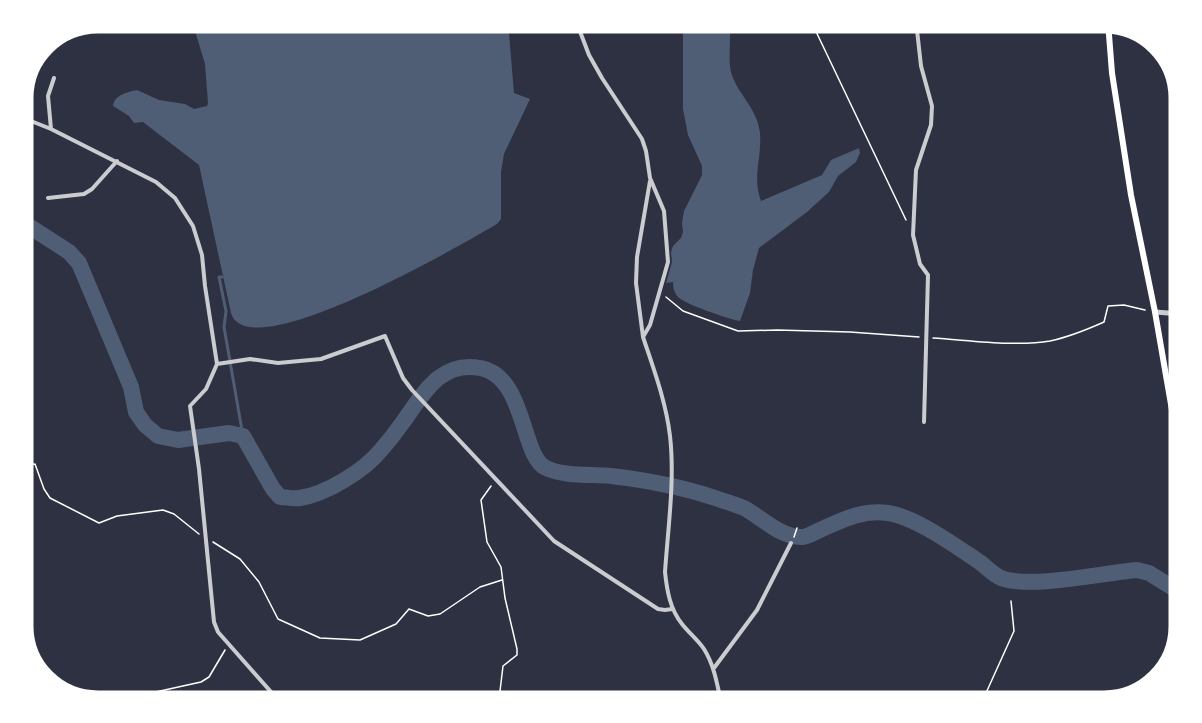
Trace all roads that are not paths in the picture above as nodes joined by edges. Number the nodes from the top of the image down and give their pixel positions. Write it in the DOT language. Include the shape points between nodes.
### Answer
graph roads {
  1 [pos="580,32"];
  2 [pos="917,32"];
  3 [pos="1109,32"];
  4 [pos="54,78"];
  5 [pos="32,121"];
  6 [pos="51,129"];
  7 [pos="117,161"];
  8 [pos="650,178"];
  9 [pos="48,198"];
  10 [pos="1155,312"];
  11 [pos="1170,313"];
  12 [pos="643,337"];
  13 [pos="217,364"];
  14 [pos="1170,399"];
  15 [pos="924,422"];
  16 [pos="792,542"];
  17 [pos="672,609"];
  18 [pos="714,668"];
  19 [pos="271,692"];
  20 [pos="719,692"];
  1 -- 8 [label="street" via="588,55 642,139"];
  2 -- 15 [label="street" via="932,106 931,125 916,170 913,235 920,264 928,275"];
  3 -- 10 [label="main road" via="1129,184"];
  4 -- 6 [label="street" via="48,96"];
  5 -- 6 [label="street"];
  6 -- 7 [label="street"];
  7 -- 9 [label="street" via="84,194"];
  7 -- 13 [label="street" via="156,182 175,198 193,226 202,255"];
  8 -- 12 [label="street" via="636,283"];
  8 -- 12 [label="street" via="664,211 668,262"];
  10 -- 11 [label="street"];
  10 -- 14 [label="main road"];
  12 -- 17 [label="street" via="670,439 665,572"];
  13 -- 17 [label="street" via="249,358 278,363 314,360 385,336 411,390 554,541 658,609"];
  13 -- 19 [label="street" via="206,389 190,406 214,622 218,632"];
  16 -- 18 [label="street" via="766,596"];
  17 -- 18 [label="street"];
  18 -- 20 [label="street"];
}
